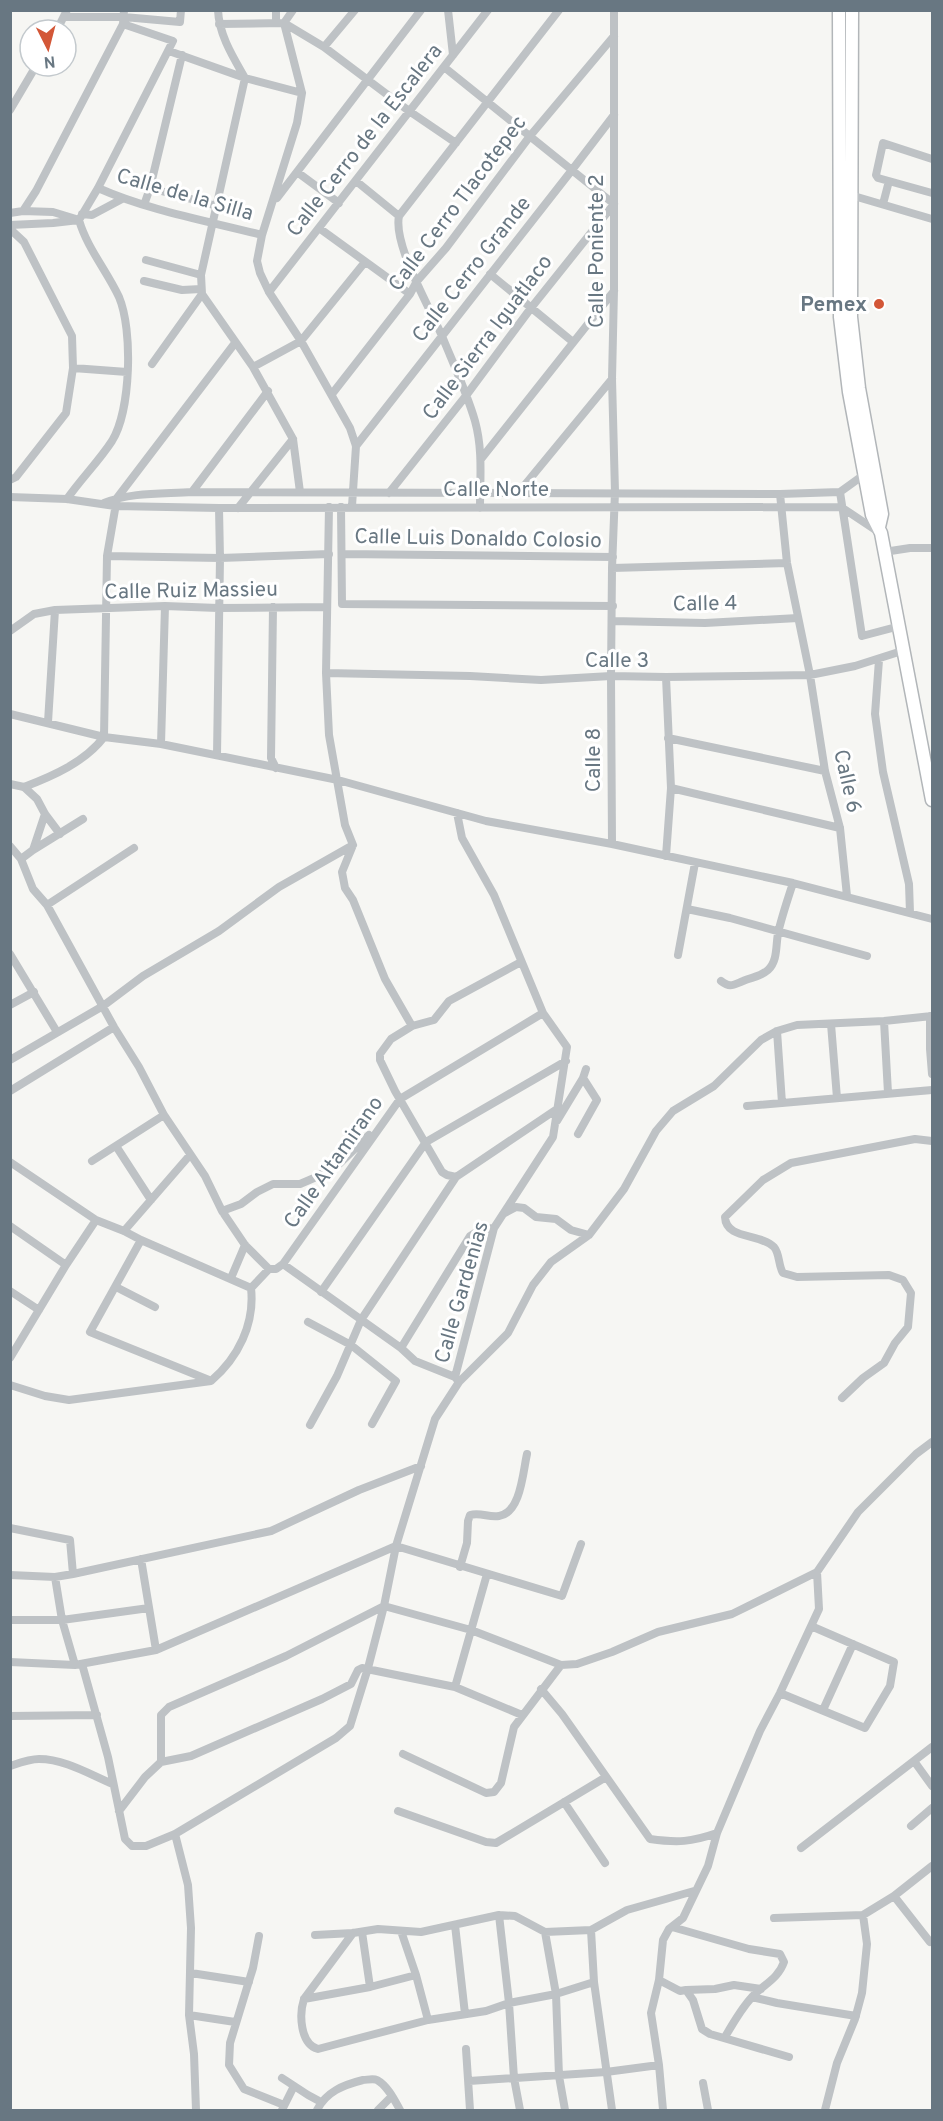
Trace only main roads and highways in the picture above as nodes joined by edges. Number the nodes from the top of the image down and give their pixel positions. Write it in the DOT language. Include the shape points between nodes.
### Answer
graph roads {
  1 [pos="839,10"];
  2 [pos="852,10"];
  3 [pos="847,194"];
  4 [pos="880,530"];
  5 [pos="933,800"];
  1 -- 3 [label="main road"];
  2 -- 3 [label="main road"];
  3 -- 4 [label="main road" via="852,333 882,513"];
  3 -- 4 [label="main road" via="839,276 841,334 872,515"];
  4 -- 5 [label="main road"];
}
